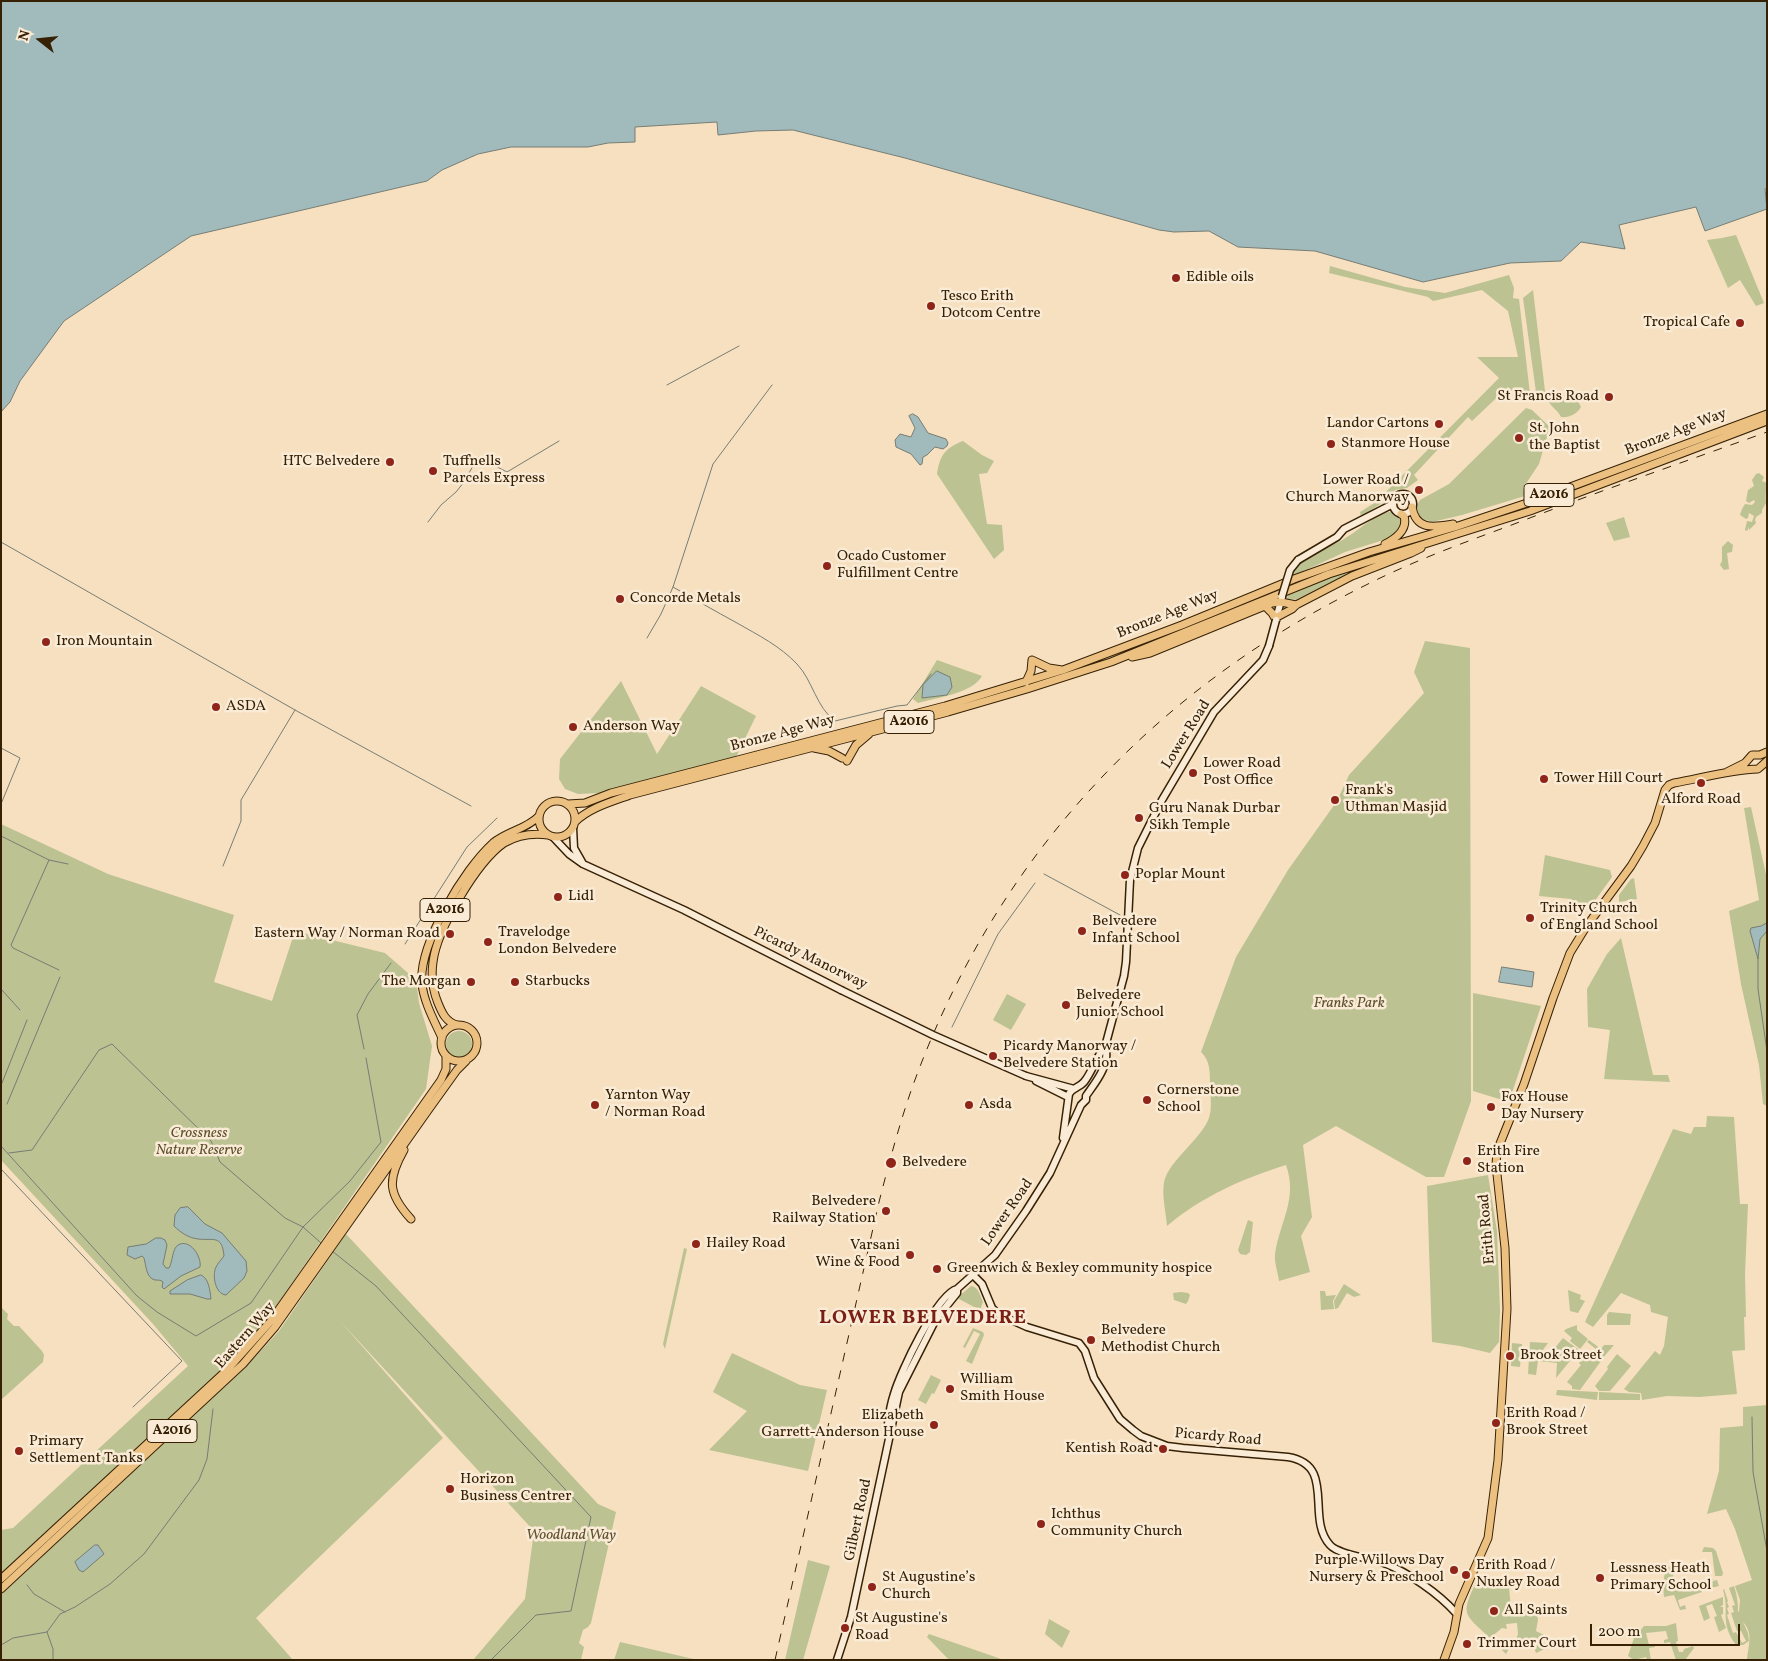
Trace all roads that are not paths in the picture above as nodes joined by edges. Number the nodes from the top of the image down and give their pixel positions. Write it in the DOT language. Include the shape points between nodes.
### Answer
graph roads {
  1 [pos="1767,414"];
  2 [pos="1767,421"];
  3 [pos="1394,504"];
  4 [pos="1412,507"];
  5 [pos="1401,514"];
  6 [pos="1473,521"];
  7 [pos="1436,539"];
  8 [pos="1369,552"];
  9 [pos="1281,599"];
  10 [pos="1296,605"];
  11 [pos="1265,606"];
  12 [pos="1276,618"];
  13 [pos="1111,662"];
  14 [pos="1063,670"];
  15 [pos="1026,682"];
  16 [pos="872,732"];
  17 [pos="813,748"];
  18 [pos="1763,753"];
  19 [pos="1748,760"];
  20 [pos="1765,762"];
  21 [pos="1752,768"];
  22 [pos="1727,772"];
  23 [pos="568,804"];
  24 [pos="539,816"];
  25 [pos="574,825"];
  26 [pos="551,836"];
  27 [pos="583,864"];
  28 [pos="457,1025"];
  29 [pos="442,1038"];
  30 [pos="1105,1047"];
  31 [pos="446,1056"];
  32 [pos="466,1061"];
  33 [pos="1026,1076"];
  34 [pos="1076,1088"];
  35 [pos="1086,1096"];
  36 [pos="1069,1099"];
  37 [pos="1081,1105"];
  38 [pos="429,1109"];
  39 [pos="1062,1147"];
  40 [pos="411,1219"];
  41 [pos="332,1240"];
  42 [pos="322,1254"];
  43 [pos="973,1275"];
  44 [pos="960,1286"];
  45 [pos="1,1579"];
  46 [pos="1,1589"];
  47 [pos="1456,1613"];
  48 [pos="837,1660"];
  49 [pos="1444,1660"];
  1 -- 6 [label="main road, Bronze Age Way / A2016"];
  2 -- 7 [label="main road, Bronze Age Way / A2016" via="1530,511"];
  3 -- 4 [label="main road" via="1396,497 1404,494 1410,497"];
  3 -- 5 [label="main road"];
  3 -- 9 [label="main road, Lower Road, bridge" via="1344,529 1337,537 1298,560 1290,570"];
  4 -- 5 [label="main road"];
  4 -- 6 [label="main road" via="1416,518 1427,526"];
  5 -- 8 [label="main road" via="1405,524 1396,538"];
  6 -- 8 [label="main road, Bronze Age Way / A2016"];
  7 -- 10 [label="main road" via="1411,553 1332,585"];
  7 -- 13 [label="main road, Bronze Age Way / A2016" via="1305,583"];
  8 -- 14 [label="main road, Bronze Age Way / A2016"];
  9 -- 10 [label="main road"];
  9 -- 11 [label="main road"];
  9 -- 12 [label="main road, Lower Road"];
  10 -- 12 [label="main road"];
  11 -- 12 [label="main road"];
  11 -- 13 [label="main road" via="1150,653"];
  12 -- 30 [label="main road, Lower Road, bridge" via="1262,660 1214,712 1141,841 1130,880 1124,976"];
  13 -- 16 [label="main road, Bronze Age Way / A2016"];
  14 -- 15 [label="main road, Bronze Age Way / A2016"];
  14 -- 15 [label="main road" via="1032,660"];
  15 -- 23 [label="main road, Bronze Age Way / A2016" via="575,805"];
  16 -- 17 [label="main road, Bronze Age Way / A2016"];
  16 -- 17 [label="main road" via="845,759"];
  17 -- 25 [label="main road, Bronze Age Way / A2016" via="630,795 581,816"];
  18 -- 19 [label="main road" via="1754,754"];
  18 -- 20 [label="main road"];
  19 -- 21 [label="main road"];
  19 -- 22 [label="main road"];
  20 -- 21 [label="main road" via="1758,769"];
  21 -- 22 [label="main road"];
  22 -- 47 [label="main road, Erith Road" via="1667,787 1643,846 1570,952 1498,1151 1496,1165 1507,1309 1499,1450 1488,1538"];
  23 -- 24 [label="main road" via="551,802"];
  23 -- 25 [label="main road" via="574,811"];
  24 -- 26 [label="main road" via="539,825"];
  24 -- 29 [label="main road, A2016" via="533,823 496,841 482,854 452,897 438,925 424,961 422,985"];
  25 -- 26 [label="main road" via="563,836"];
  25 -- 27 [label="main road" via="574,848"];
  26 -- 27 [label="main road, Picardy Manorway"];
  26 -- 28 [label="main road, A2016" via="522,836 496,850 473,878 442,932 433,962 435,995 443,1015"];
  27 -- 33 [label="main road, Picardy Manorway, bridge" via="933,1035"];
  28 -- 29 [label="main road" via="447,1029"];
  28 -- 32 [label="main road" via="471,1029 477,1039 476,1051"];
  29 -- 31 [label="main road"];
  30 -- 34 [label="main road, Lower Road" via="1091,1072"];
  30 -- 35 [label="main road, Lower Road" via="1105,1062"];
  31 -- 32 [label="main road" via="456,1062"];
  31 -- 41 [label="main road, Eastern Way / A2016" via="446,1069 441,1080"];
  32 -- 38 [label="main road, Eastern Way / A2016"];
  33 -- 34 [label="main road, Picardy Manorway"];
  33 -- 36 [label="main road, Picardy Manorway"];
  34 -- 35 [label="main road" via="1083,1090"];
  34 -- 36 [label="main road, Lower Road" via="1069,1094"];
  35 -- 37 [label="main road, Lower Road"];
  36 -- 37 [label="main road" via="1074,1105"];
  36 -- 39 [label="main road, Lower Road"];
  37 -- 39 [label="main road, Lower Road"];
  38 -- 40 [label="main road" via="401,1156 393,1178 394,1196"];
  38 -- 41 [label="main road, Eastern Way / A2016"];
  39 -- 43 [label="main road, Lower Road" via="1026,1211 995,1255"];
  41 -- 42 [label="main road, Eastern Way / A2016"];
  42 -- 45 [label="main road, Eastern Way / A2016" via="270,1322 228,1369"];
  42 -- 46 [label="main road, Eastern Way / A2016" via="275,1327 243,1364"];
  43 -- 44 [label="main road, Lower Road"];
  43 -- 47 [label="main road, Picardy Road" via="982,1284 998,1314 1079,1343 1094,1378 1120,1419 1141,1436 1166,1446 1288,1457 1307,1463 1317,1481 1320,1528 1331,1546 1339,1552 1401,1571"];
  44 -- 48 [label="main road, Gilbert Road" via="943,1300 932,1315 900,1377 891,1404 890,1428 851,1617"];
  47 -- 49 [label="main road, Erith Road" via="1454,1632"];
}
